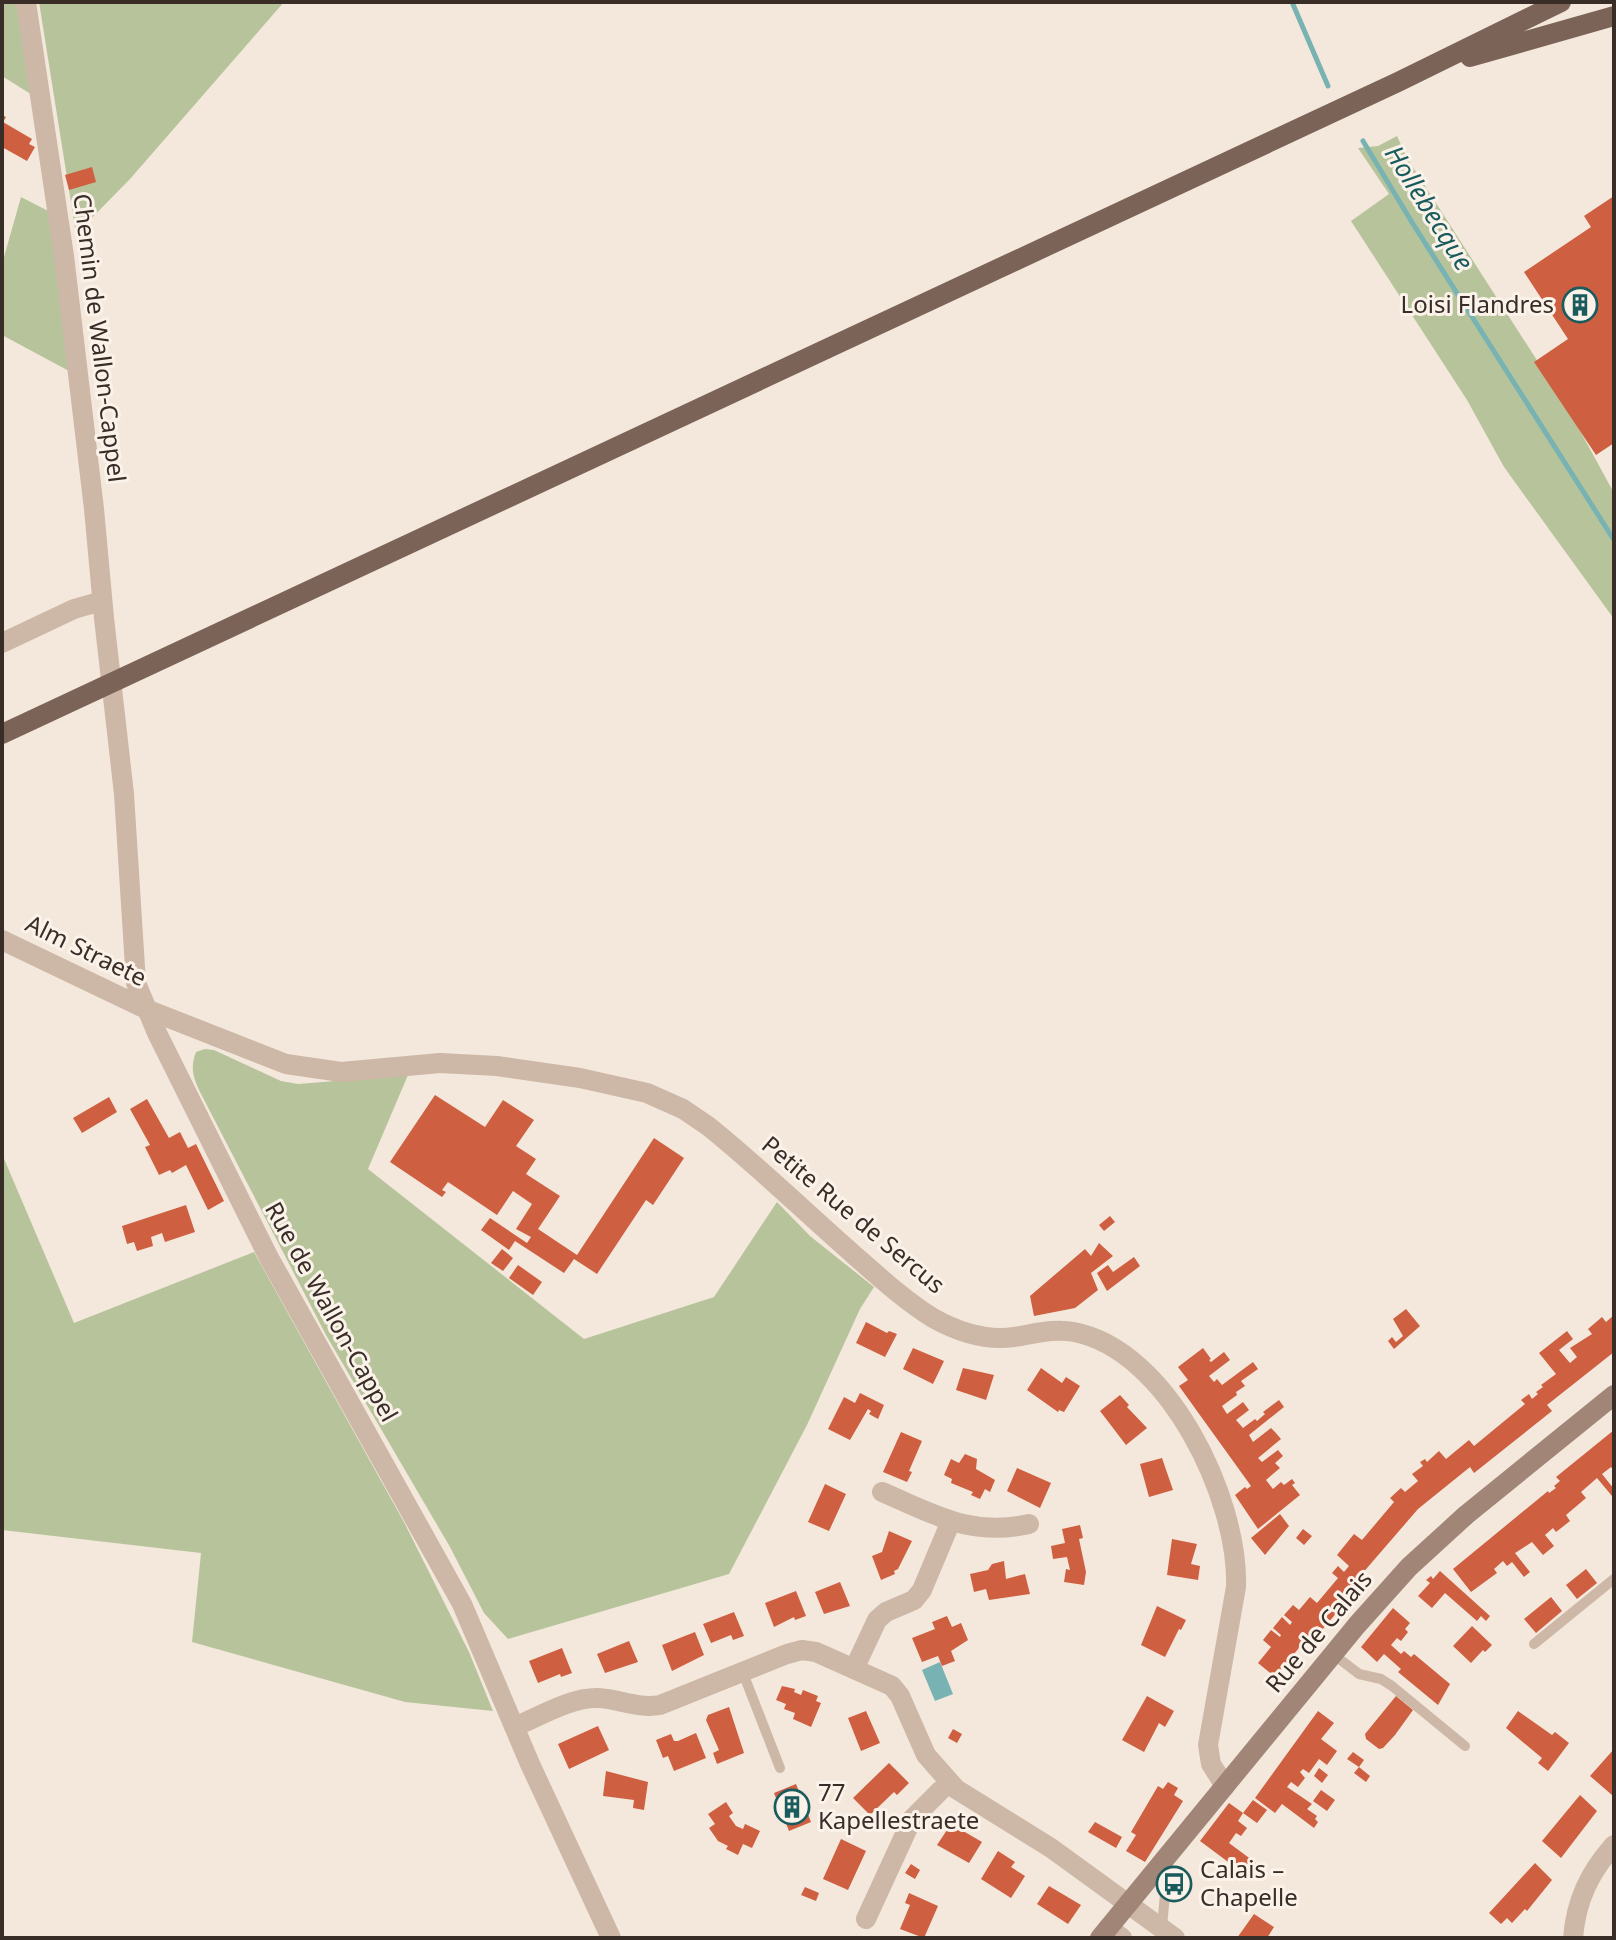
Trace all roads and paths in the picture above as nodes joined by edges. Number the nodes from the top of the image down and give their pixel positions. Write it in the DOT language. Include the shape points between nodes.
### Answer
graph roads {
  1 [pos="26,2"];
  2 [pos="1561,2"];
  3 [pos="1614,16"];
  4 [pos="1398,82"];
  5 [pos="102,601"];
  6 [pos="2,643"];
  7 [pos="111,683"];
  8 [pos="2,734"];
  9 [pos="2,940"];
  10 [pos="146,1009"];
  11 [pos="1614,1395"];
  12 [pos="882,1492"];
  13 [pos="951,1521"];
  14 [pos="1029,1524"];
  15 [pos="1614,1579"];
  16 [pos="1534,1644"];
  17 [pos="1333,1654"];
  18 [pos="855,1667"];
  19 [pos="743,1673"];
  20 [pos="514,1727"];
  21 [pos="1465,1746"];
  22 [pos="780,1768"];
  23 [pos="949,1782"];
  24 [pos="1225,1786"];
  25 [pos="1614,1845"];
  26 [pos="1171,1852"];
  27 [pos="1128,1904"];
  28 [pos="866,1919"];
  29 [pos="1110,1935"];
  30 [pos="1170,1935"];
  31 [pos="611,1938"];
  32 [pos="1573,1938"];
  1 -- 5 [label="street, Chemin de Wallon-Cappel" via="66,272"];
  2 -- 4 [label="main road"];
  3 -- 4 [label="main road"];
  4 -- 7 [label="main road"];
  5 -- 6 [label="street"];
  5 -- 7 [label="street, Chemin de Wallon-Cappel"];
  7 -- 8 [label="main road"];
  7 -- 10 [label="street, Rue de Wallon-Cappel" via="128,839 135,973"];
  9 -- 10 [label="street, Alm Straete"];
  10 -- 20 [label="street, Rue de Wallon-Cappel" via="268,1256 443,1566"];
  10 -- 24 [label="street, Petite Rue de Sercus" via="259,1055 313,1070 468,1063 647,1093 708,1126 884,1281 940,1322 987,1337 1076,1332 1119,1353 1186,1421 1209,1467 1230,1535 1236,1587 1208,1745 1211,1764"];
  11 -- 17 [label="street, Rue de Calais" via="1435,1541"];
  12 -- 13 [label="street"];
  13 -- 14 [label="street" via="990,1530"];
  13 -- 18 [label="street" via="918,1596 877,1620"];
  15 -- 16 [label="lane"];
  17 -- 21 [label="lane" via="1359,1674 1392,1686"];
  17 -- 24 [label="street, Rue de Calais"];
  18 -- 19 [label="street" via="802,1650"];
  18 -- 23 [label="street" via="897,1691 926,1755"];
  19 -- 20 [label="street" via="660,1705 589,1698"];
  19 -- 22 [label="lane"];
  20 -- 31 [label="street, Rue de Wallon-Cappel"];
  23 -- 27 [label="street"];
  23 -- 28 [label="street" via="912,1819"];
  24 -- 26 [label="street, Rue de Calais"];
  25 -- 32 [label="street" via="1585,1884"];
  26 -- 27 [label="street, Rue de Calais"];
  26 -- 30 [label="lane" via="1165,1878"];
  27 -- 29 [label="street, Rue de Calais"];
  27 -- 30 [label="street"];
}
